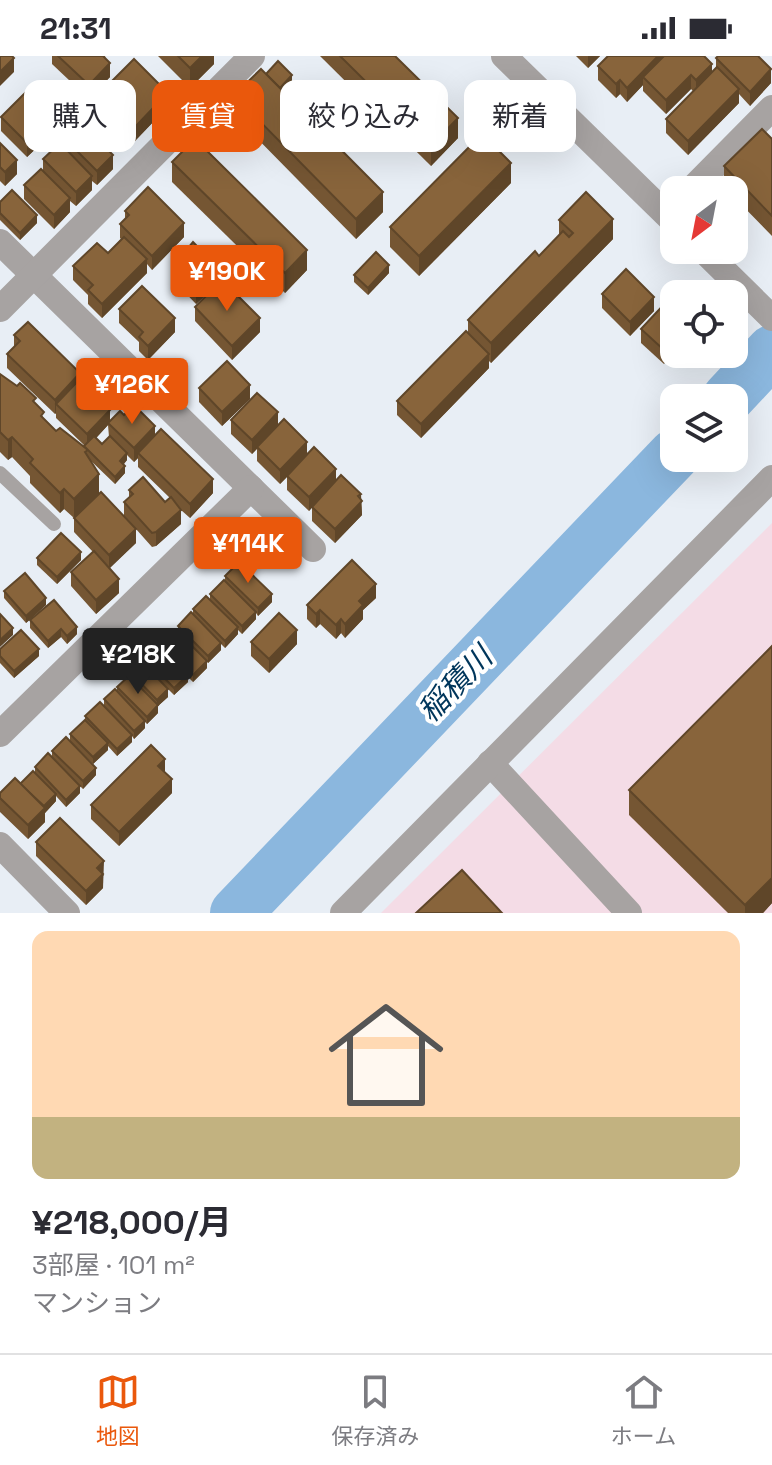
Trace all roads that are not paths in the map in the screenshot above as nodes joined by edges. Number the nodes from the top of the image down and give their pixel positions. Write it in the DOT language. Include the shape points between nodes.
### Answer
graph roads {
  1 [pos="252,56"];
  2 [pos="513,59"];
  3 [pos="772,108"];
  4 [pos="705,176"];
  5 [pos="660,203"];
  6 [pos="0,242"];
  7 [pos="717,264"];
  8 [pos="33,275"];
  9 [pos="0,309"];
  10 [pos="772,318"];
  11 [pos="0,473"];
  12 [pos="772,478"];
  13 [pos="251,488"];
  14 [pos="54,524"];
  15 [pos="313,549"];
  16 [pos="0,734"];
  17 [pos="490,763"];
  18 [pos="0,845"];
  19 [pos="67,913"];
  20 [pos="343,913"];
  21 [pos="629,913"];
  1 -- 8 [label="street"];
  2 -- 5 [label="street"];
  3 -- 4 [label="street"];
  6 -- 8 [label="street"];
  7 -- 10 [label="street"];
  8 -- 9 [label="street"];
  8 -- 13 [label="street"];
  11 -- 14 [label="lane"];
  12 -- 17 [label="street"];
  13 -- 15 [label="street"];
  13 -- 16 [label="street"];
  17 -- 20 [label="street"];
  17 -- 21 [label="street"];
  18 -- 19 [label="street"];
}
